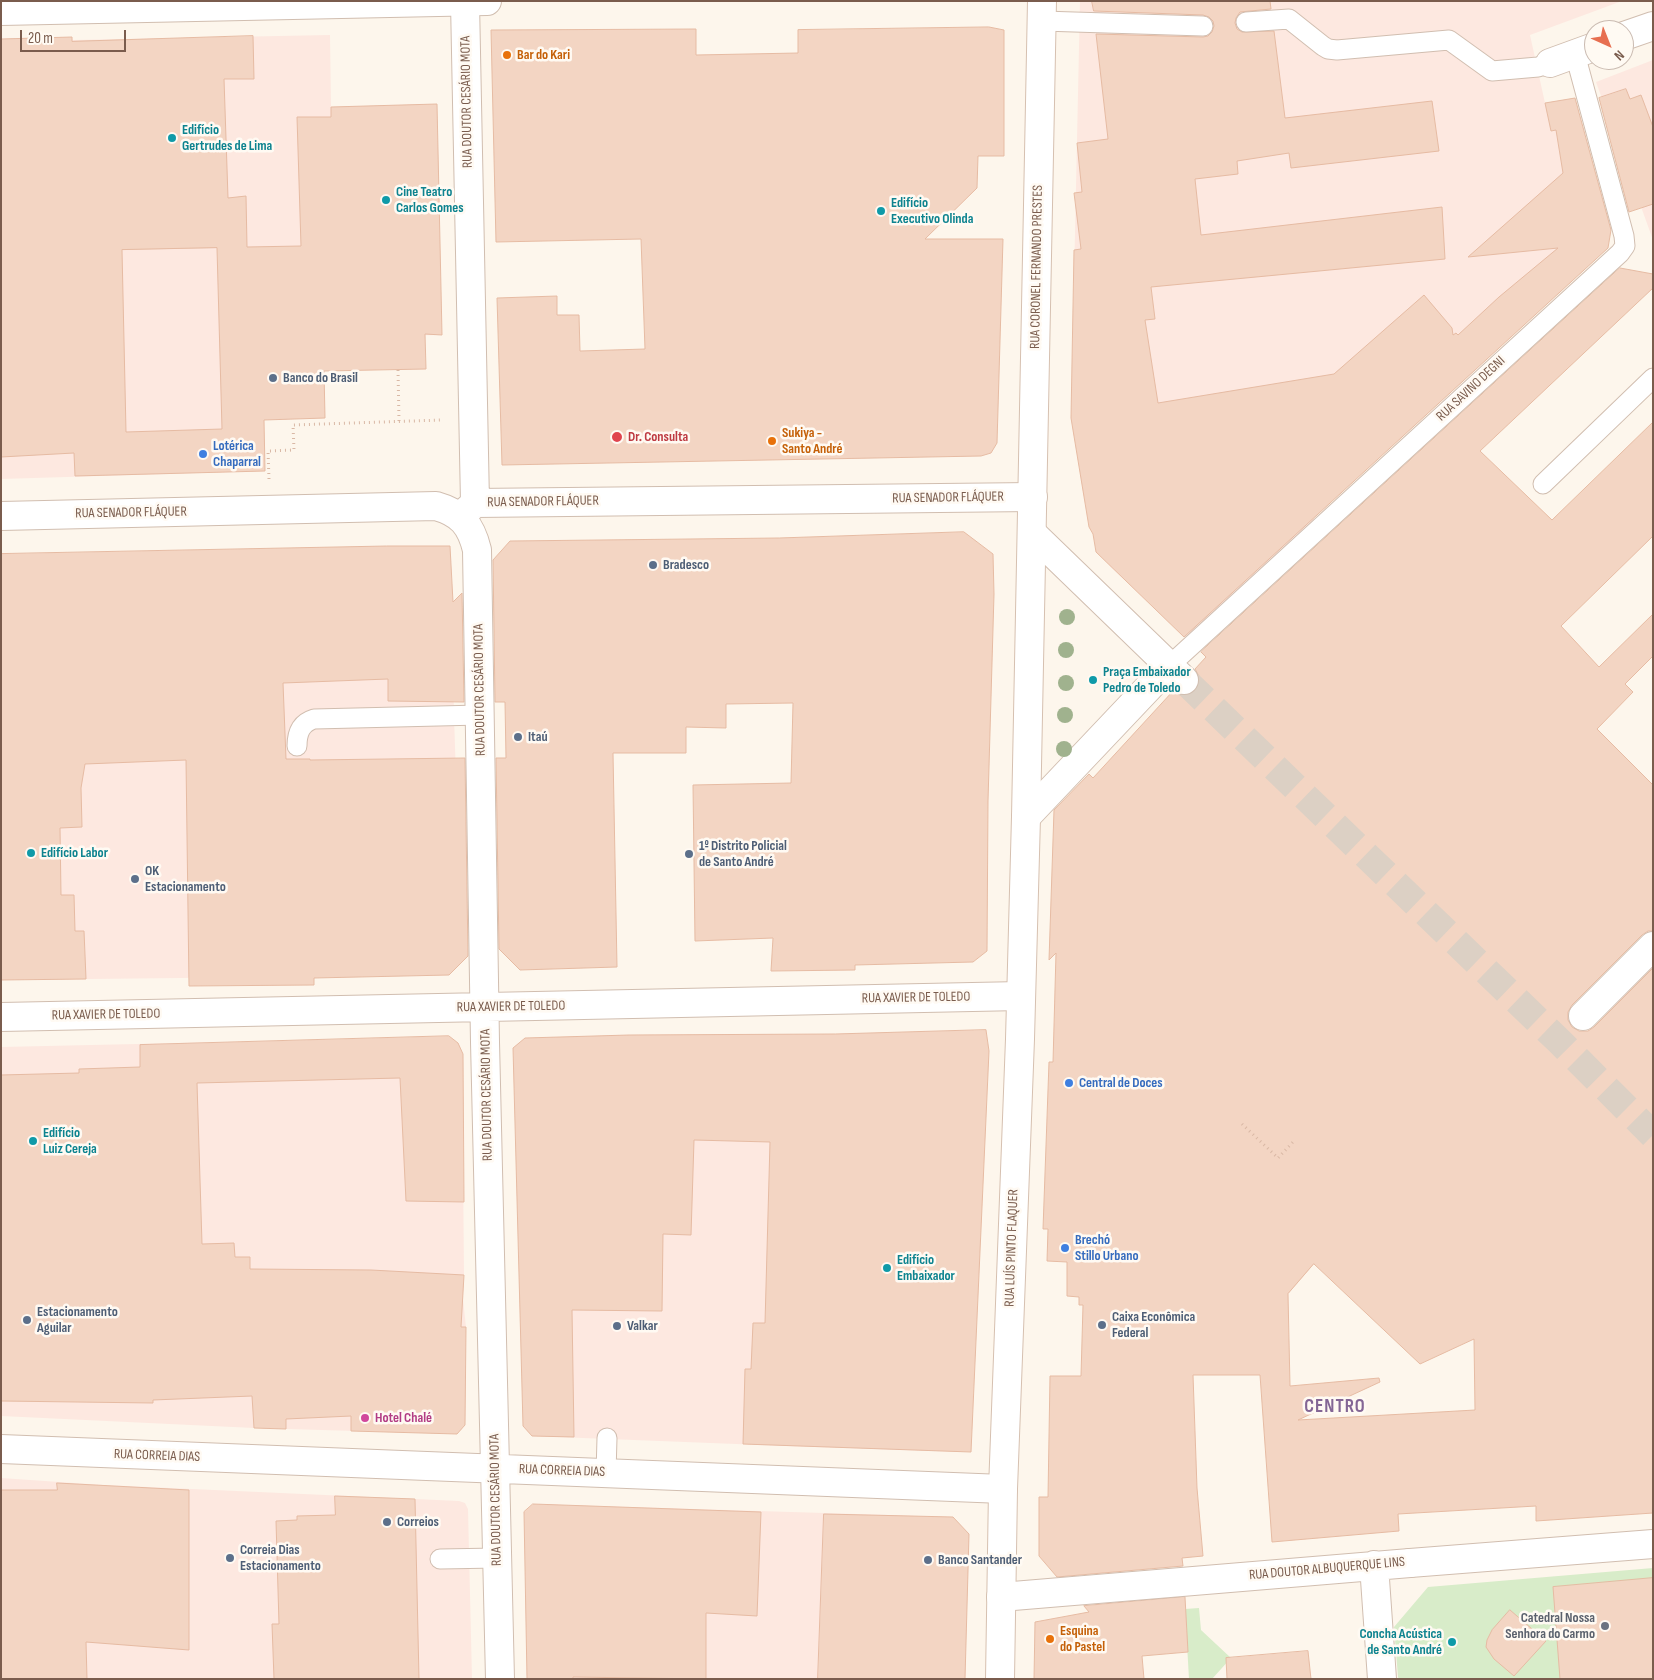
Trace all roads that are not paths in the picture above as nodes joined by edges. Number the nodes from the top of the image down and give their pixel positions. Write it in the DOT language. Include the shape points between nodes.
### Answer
graph roads {
  1 [pos="487,1"];
  2 [pos="467,2"];
  3 [pos="1,11"];
  4 [pos="1042,11"];
  5 [pos="1246,22"];
  6 [pos="1203,26"];
  7 [pos="1653,26"];
  8 [pos="1634,33"];
  9 [pos="1584,50"];
  10 [pos="1550,63"];
  11 [pos="1589,70"];
  12 [pos="1653,378"];
  13 [pos="1543,484"];
  14 [pos="1033,497"];
  15 [pos="468,510"];
  16 [pos="1,516"];
  17 [pos="1032,533"];
  18 [pos="1177,673"];
  19 [pos="480,715"];
  20 [pos="297,746"];
  21 [pos="1026,817"];
  22 [pos="1653,946"];
  23 [pos="1021,996"];
  24 [pos="486,1007"];
  25 [pos="1583,1016"];
  26 [pos="1,1017"];
  27 [pos="607,1438"];
  28 [pos="1,1449"];
  29 [pos="495,1469"];
  30 [pos="606,1473"];
  31 [pos="1003,1489"];
  32 [pos="1653,1544"];
  33 [pos="498,1558"];
  34 [pos="440,1559"];
  35 [pos="1374,1565"];
  36 [pos="1002,1597"];
  37 [pos="500,1679"];
  38 [pos="1000,1679"];
  39 [pos="1382,1679"];
  1 -- 2 [label="street"];
  2 -- 3 [label="street"];
  2 -- 15 [label="street, RUA DOUTOR CESÁRIO MOTA" via="474,420"];
  4 -- 6 [label="lane"];
  4 -- 14 [label="street, RUA CORONEL FERNANDO PRESTES"];
  5 -- 10 [label="lane" via="1289,18 1328,49 1450,40 1492,71"];
  7 -- 8 [label="street"];
  9 -- 10 [label="street"];
  11 -- 18 [label="lane, RUA SAVINO DEGNI" via="1625,246"];
  12 -- 13 [label="lane"];
  14 -- 15 [label="street, RUA SENADOR FLÁQUER"];
  14 -- 17 [label="street, RUA CORONEL FERNANDO PRESTES"];
  15 -- 16 [label="street, RUA SENADOR FLÁQUER" via="436,506"];
  15 -- 19 [label="street, RUA DOUTOR CESÁRIO MOTA" via="468,525 477,550"];
  17 -- 18 [label="street"];
  17 -- 21 [label="street"];
  18 -- 21 [label="street"];
  19 -- 20 [label="lane" via="314,719 306,722 298,732"];
  19 -- 24 [label="street, RUA DOUTOR CESÁRIO MOTA"];
  21 -- 23 [label="street, RUA LUÍS PINTO FLAQUER"];
  22 -- 25 [label="street"];
  23 -- 24 [label="street, RUA XAVIER DE TOLEDO"];
  23 -- 31 [label="street, RUA LUÍS PINTO FLAQUER"];
  24 -- 26 [label="street, RUA XAVIER DE TOLEDO"];
  24 -- 29 [label="street, RUA DOUTOR CESÁRIO MOTA"];
  27 -- 30 [label="lane"];
  28 -- 29 [label="street, RUA CORREIA DIAS"];
  29 -- 30 [label="street, RUA CORREIA DIAS"];
  29 -- 33 [label="street, RUA DOUTOR CESÁRIO MOTA"];
  30 -- 31 [label="street, RUA CORREIA DIAS"];
  31 -- 36 [label="street, RUA LUÍS PINTO FLAQUER"];
  32 -- 35 [label="street, RUA DOUTOR ALBUQUERQUE LINS"];
  33 -- 34 [label="lane"];
  33 -- 37 [label="street, RUA DOUTOR CESÁRIO MOTA"];
  35 -- 36 [label="street, RUA DOUTOR ALBUQUERQUE LINS"];
  35 -- 39 [label="street"];
  36 -- 38 [label="street, RUA LUÍS PINTO FLAQUER"];
}
